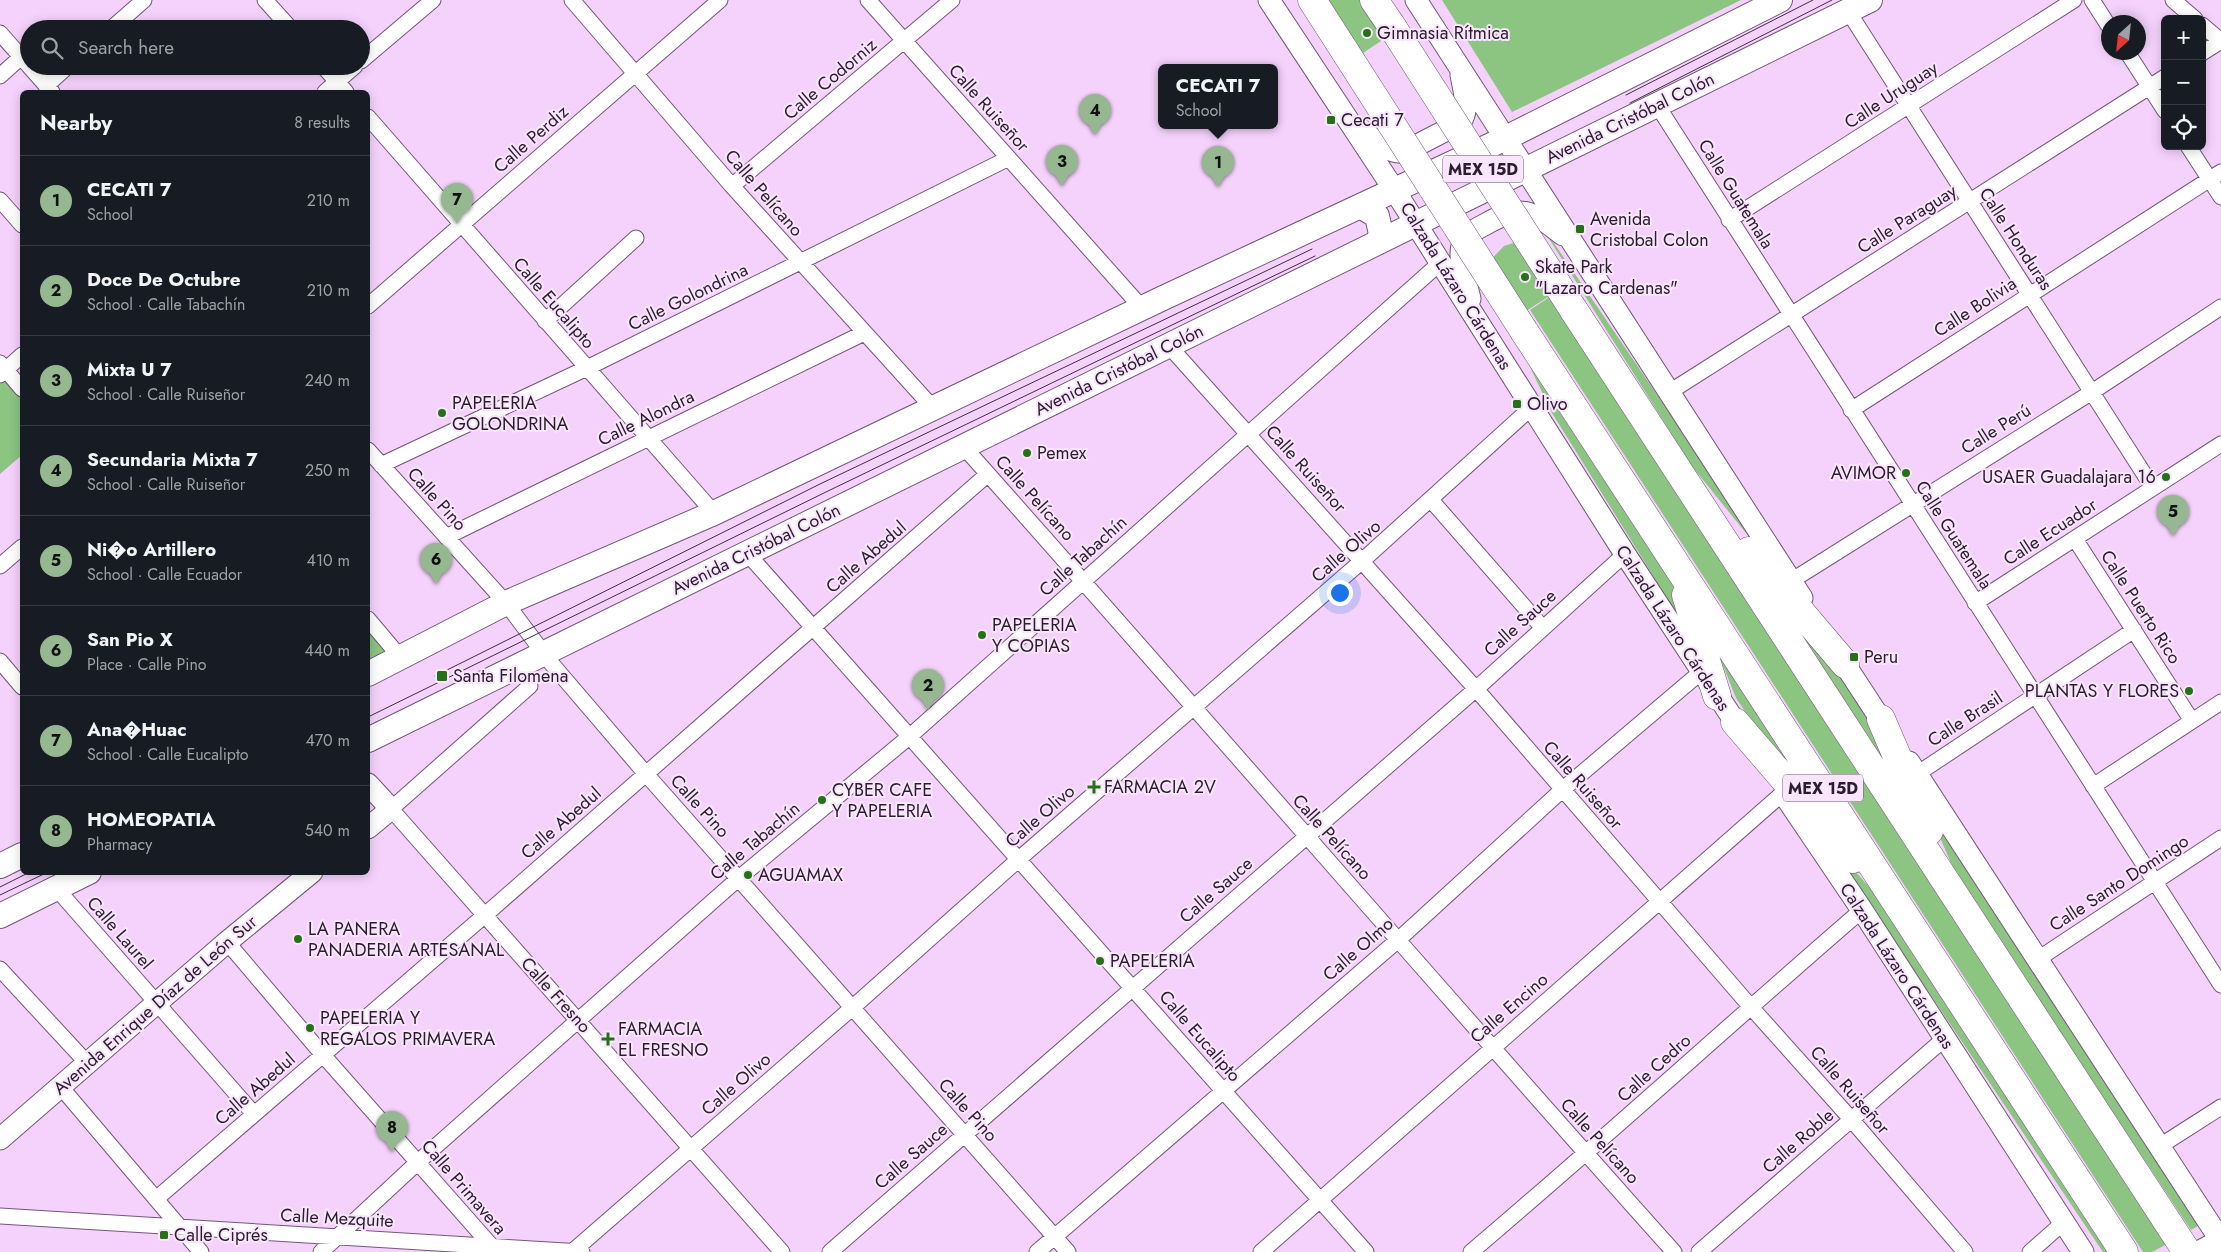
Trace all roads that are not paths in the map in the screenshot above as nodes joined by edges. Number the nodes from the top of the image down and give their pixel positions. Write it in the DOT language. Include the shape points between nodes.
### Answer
graph roads {
  1 [pos="144,0"];
  2 [pos="266,0"];
  3 [pos="433,0"];
  4 [pos="572,0"];
  5 [pos="720,0"];
  6 [pos="868,0"];
  7 [pos="952,0"];
  8 [pos="1269,0"];
  9 [pos="1312,0"];
  10 [pos="1374,0"];
  11 [pos="1416,0"];
  12 [pos="1780,0"];
  13 [pos="1870,0"];
  14 [pos="2074,0"];
  15 [pos="2092,0"];
  16 [pos="2173,0"];
  17 [pos="1848,11"];
  18 [pos="2102,15"];
  19 [pos="2190,15"];
  20 [pos="121,20"];
  21 [pos="283,20"];
  22 [pos="2206,28"];
  23 [pos="0,33"];
  24 [pos="904,41"];
  25 [pos="2221,41"];
  26 [pos="2206,50"];
  27 [pos="370,53"];
  28 [pos="20,56"];
  29 [pos="2131,60"];
  30 [pos="20,66"];
  31 [pos="1460,69"];
  32 [pos="634,73"];
  33 [pos="37,75"];
  34 [pos="61,75"];
  35 [pos="331,75"];
  36 [pos="349,75"];
  37 [pos="0,76"];
  38 [pos="2161,80"];
  39 [pos="342,87"];
  40 [pos="2149,87"];
  41 [pos="49,89"];
  42 [pos="1577,104"];
  43 [pos="1657,105"];
  44 [pos="2161,105"];
  45 [pos="1909,106"];
  46 [pos="370,119"];
  47 [pos="1348,119"];
  48 [pos="1506,138"];
  49 [pos="1565,150"];
  50 [pos="2192,150"];
  51 [pos="1009,158"];
  52 [pos="1526,170"];
  53 [pos="2215,175"];
  54 [pos="732,186"];
  55 [pos="1395,191"];
  56 [pos="2221,197"];
  57 [pos="0,200"];
  58 [pos="1970,202"];
  59 [pos="1362,207"];
  60 [pos="1729,220"];
  61 [pos="20,223"];
  62 [pos="1416,223"];
  63 [pos="462,225"];
  64 [pos="636,238"];
  65 [pos="1377,242"];
  66 [pos="1573,243"];
  67 [pos="800,262"];
  68 [pos="1441,262"];
  69 [pos="2029,294"];
  70 [pos="370,304"];
  71 [pos="2221,307"];
  72 [pos="1142,308"];
  73 [pos="1472,313"];
  74 [pos="1790,315"];
  75 [pos="545,321"];
  76 [pos="864,333"];
  77 [pos="1169,346"];
  78 [pos="20,356"];
  79 [pos="587,368"];
  80 [pos="2,369"];
  81 [pos="20,387"];
  82 [pos="2092,392"];
  83 [pos="1668,393"];
  84 [pos="933,408"];
  85 [pos="1532,408"];
  86 [pos="1851,410"];
  87 [pos="1250,434"];
  88 [pos="648,438"];
  89 [pos="2221,444"];
  90 [pos="963,446"];
  91 [pos="370,452"];
  92 [pos="381,465"];
  93 [pos="1677,467"];
  94 [pos="988,474"];
  95 [pos="2153,488"];
  96 [pos="1432,500"];
  97 [pos="1912,504"];
  98 [pos="714,513"];
  99 [pos="446,537"];
  100 [pos="2075,539"];
  101 [pos="20,549"];
  102 [pos="747,553"];
  103 [pos="1625,554"];
  104 [pos="1362,561"];
  105 [pos="1677,565"];
  106 [pos="0,566"];
  107 [pos="1084,580"];
  108 [pos="1791,581"];
  109 [pos="506,603"];
  110 [pos="1975,603"];
  111 [pos="370,621"];
  112 [pos="1542,627"];
  113 [pos="813,629"];
  114 [pos="2134,630"];
  115 [pos="544,653"];
  116 [pos="400,657"];
  117 [pos="0,661"];
  118 [pos="1845,664"];
  119 [pos="1701,672"];
  120 [pos="370,673"];
  121 [pos="20,685"];
  122 [pos="530,686"];
  123 [pos="1476,689"];
  124 [pos="1717,696"];
  125 [pos="2035,696"];
  126 [pos="2221,702"];
  127 [pos="1194,709"];
  128 [pos="1881,719"];
  129 [pos="2192,721"];
  130 [pos="1735,722"];
  131 [pos="909,737"];
  132 [pos="370,739"];
  133 [pos="646,774"];
  134 [pos="1917,774"];
  135 [pos="370,786"];
  136 [pos="2093,786"];
  137 [pos="1562,790"];
  138 [pos="1783,793"];
  139 [pos="391,808"];
  140 [pos="370,826"];
  141 [pos="1306,837"];
  142 [pos="2221,838"];
  143 [pos="20,856"];
  144 [pos="1019,859"];
  145 [pos="0,866"];
  146 [pos="83,875"];
  147 [pos="308,875"];
  148 [pos="739,878"];
  149 [pos="2154,881"];
  150 [pos="56,888"];
  151 [pos="1660,901"];
  152 [pos="1959,901"];
  153 [pos="1862,910"];
  154 [pos="485,915"];
  155 [pos="0,916"];
  156 [pos="1398,940"];
  157 [pos="227,942"];
  158 [pos="1924,942"];
  159 [pos="2038,959"];
  160 [pos="0,969"];
  161 [pos="2220,980"];
  162 [pos="1133,988"];
  163 [pos="156,1004"];
  164 [pos="1750,1006"];
  165 [pos="852,1008"];
  166 [pos="579,1020"];
  167 [pos="1944,1039"];
  168 [pos="1492,1048"];
  169 [pos="323,1055"];
  170 [pos="87,1063"];
  171 [pos="60,1086"];
  172 [pos="1223,1091"];
  173 [pos="2221,1107"];
  174 [pos="254,1114"];
  175 [pos="1851,1119"];
  176 [pos="965,1134"];
  177 [pos="0,1139"];
  178 [pos="2160,1146"];
  179 [pos="690,1148"];
  180 [pos="1586,1154"];
  181 [pos="418,1162"];
  182 [pos="156,1199"];
  183 [pos="1320,1199"];
  184 [pos="0,1216"];
  185 [pos="2064,1222"];
  186 [pos="180,1227"];
  187 [pos="1055,1236"];
  188 [pos="337,1237"];
  189 [pos="2221,1241"];
  190 [pos="494,1249"];
  191 [pos="2122,1249"];
  192 [pos="201,1252"];
  193 [pos="320,1252"];
  194 [pos="572,1252"];
  195 [pos="582,1252"];
  196 [pos="782,1252"];
  197 [pos="830,1252"];
  198 [pos="1037,1252"];
  199 [pos="1068,1252"];
  200 [pos="1261,1252"];
  201 [pos="1366,1252"];
  202 [pos="1471,1252"];
  203 [pos="1674,1252"];
  204 [pos="1699,1252"];
  205 [pos="1964,1252"];
  206 [pos="2030,1252"];
  207 [pos="2083,1252"];
  208 [pos="2187,1252"];
  209 [pos="2198,1252"];
  1 -- 20 [label="street"];
  2 -- 21 [label="street"];
  3 -- 27 [label="street"];
  4 -- 32 [label="street, Calle Pelícano"];
  5 -- 32 [label="street, Calle Perdiz"];
  6 -- 24 [label="street, Calle Ruiseñor"];
  7 -- 24 [label="street, Calle Codorniz"];
  8 -- 47 [label="main road, Calzada Lázaro Cárdenas"];
  9 -- 105 [label="highway, Calzada Lázaro Cárdenas / MEX 15D, bridge"];
  10 -- 93 [label="highway, MEX 15D, bridge"];
  11 -- 31 [label="main road"];
  12 -- 42 [label="main road, Avenida Cristóbal Colón"];
  13 -- 17 [label="main road, Avenida Cristóbal Colón"];
  14 -- 45 [label="street, Calle Uruguay"];
  15 -- 18 [label="street"];
  16 -- 19 [label="street"];
  17 -- 43 [label="main road, Avenida Cristóbal Colón"];
  17 -- 45 [label="street, Calle Honduras"];
  22 -- 25 [label="street"];
  23 -- 28 [label="street"];
  24 -- 51 [label="street, Calle Ruiseñor"];
  24 -- 54 [label="street, Calle Codorniz"];
  25 -- 26 [label="street"];
  29 -- 40 [label="street"];
  30 -- 37 [label="street"];
  31 -- 47 [label="main road" via="1464,118 1404,152 1392,152"];
  31 -- 48 [label="main road"];
  32 -- 54 [label="street, Calle Pelícano"];
  32 -- 63 [label="street, Calle Perdiz"];
  33 -- 41 [label="street"];
  34 -- 41 [label="street"];
  35 -- 39 [label="street"];
  36 -- 39 [label="street"];
  38 -- 40 [label="street, Calle Paraguay"];
  40 -- 44 [label="street"];
  40 -- 58 [label="street, Calle Paraguay"];
  42 -- 48 [label="main road, Avenida Cristóbal Colón"];
  42 -- 49 [label="main road" via="1568,126"];
  43 -- 49 [label="main road, Avenida Cristóbal Colón"];
  43 -- 60 [label="street, Calle Guatemala"];
  45 -- 58 [label="street, Calle Honduras"];
  45 -- 60 [label="street, Calle Uruguay"];
  46 -- 63 [label="street, Calle Eucalipto"];
  47 -- 55 [label="main road, Calzada Lázaro Cárdenas"];
  48 -- 52 [label="main road"];
  48 -- 55 [label="main road, Avenida Cristóbal Colón"];
  49 -- 52 [label="main road, Avenida Cristóbal Colón"];
  50 -- 53 [label="street"];
  51 -- 67 [label="street, Calle Golondrina"];
  51 -- 72 [label="street, Calle Ruiseñor"];
  52 -- 62 [label="main road, Avenida Cristóbal Colón"];
  52 -- 66 [label="main road"];
  53 -- 56 [label="street"];
  53 -- 69 [label="street, Calle Bolivia"];
  54 -- 67 [label="street, Calle Pelícano"];
  55 -- 59 [label="main road, Avenida Cristóbal Colón"];
  55 -- 62 [label="main road, Calzada Lázaro Cárdenas"];
  57 -- 61 [label="street"];
  58 -- 69 [label="street, Calle Honduras"];
  58 -- 74 [label="street, Calle Paraguay"];
  59 -- 65 [label="main road" via="1378,216 1381,234"];
  59 -- 72 [label="main road, Avenida Cristóbal Colón"];
  60 -- 74 [label="street, Calle Guatemala"];
  62 -- 65 [label="main road, Avenida Cristóbal Colón"];
  62 -- 68 [label="main road, Calzada Lázaro Cárdenas"];
  63 -- 70 [label="street, Calle Perdiz"];
  63 -- 75 [label="street, Calle Eucalipto"];
  64 -- 75 [label="street"];
  65 -- 77 [label="main road, Avenida Cristóbal Colón"];
  66 -- 73 [label="main road" via="1528,213 1506,213 1469,233 1460,253"];
  66 -- 83 [label="main road"];
  67 -- 76 [label="street, Calle Pelícano"];
  67 -- 79 [label="street, Calle Golondrina"];
  68 -- 73 [label="main road, Calzada Lázaro Cárdenas"];
  68 -- 87 [label="street, Calle Tabachín"];
  69 -- 82 [label="street, Calle Honduras"];
  69 -- 86 [label="street, Calle Bolivia"];
  71 -- 82 [label="street, Calle Perú"];
  72 -- 84 [label="main road, Avenida Cristóbal Colón"];
  73 -- 85 [label="main road, Calzada Lázaro Cárdenas"];
  74 -- 83 [label="street, Calle Paraguay"];
  74 -- 86 [label="street, Calle Guatemala"];
  75 -- 79 [label="street, Calle Eucalipto"];
  76 -- 84 [label="street, Calle Pelícano"];
  76 -- 88 [label="street, Calle Alondra"];
  77 -- 87 [label="street, Calle Ruiseñor"];
  77 -- 90 [label="main road, Avenida Cristóbal Colón"];
  78 -- 80 [label="street"];
  79 -- 88 [label="street, Calle Eucalipto"];
  79 -- 92 [label="street, Calle Golondrina"];
  80 -- 81 [label="street"];
  82 -- 95 [label="street, Calle Honduras"];
  82 -- 97 [label="street, Calle Perú"];
  83 -- 108 [label="main road"];
  84 -- 98 [label="main road, Avenida Cristóbal Colón"];
  85 -- 96 [label="street, Calle Olivo"];
  85 -- 103 [label="main road, Calzada Lázaro Cárdenas"];
  86 -- 97 [label="street, Calle Guatemala"];
  87 -- 104 [label="street, Calle Ruiseñor"];
  87 -- 107 [label="street, Calle Tabachín"];
  88 -- 98 [label="street, Calle Eucalipto"];
  88 -- 99 [label="street, Calle Alondra"];
  89 -- 95 [label="street, Calle Ecuador"];
  90 -- 94 [label="street, Calle Pelícano"];
  90 -- 102 [label="main road, Avenida Cristóbal Colón"];
  91 -- 92 [label="street, Calle Pino"];
  92 -- 99 [label="street, Calle Pino"];
  93 -- 118 [label="highway"];
  93 -- 152 [label="highway, MEX 15D"];
  94 -- 107 [label="street, Calle Pelícano"];
  94 -- 113 [label="street, Calle Abedul"];
  95 -- 100 [label="street, Calle Ecuador"];
  96 -- 104 [label="street, Calle Olivo"];
  96 -- 112 [label="street"];
  97 -- 108 [label="street, Calle Perú"];
  97 -- 110 [label="street, Calle Guatemala"];
  98 -- 109 [label="main road, Avenida Cristóbal Colón"];
  99 -- 109 [label="street, Calle Pino"];
  100 -- 110 [label="street, Calle Ecuador"];
  100 -- 114 [label="street, Calle Puerto Rico"];
  101 -- 106 [label="street"];
  102 -- 113 [label="street, Calle Eucalipto"];
  102 -- 115 [label="main road, Avenida Cristóbal Colón"];
  103 -- 112 [label="street, Calle Sauce"];
  103 -- 119 [label="main road, Calzada Lázaro Cárdenas"];
  104 -- 123 [label="street, Calle Ruiseñor"];
  104 -- 127 [label="street, Calle Olivo"];
  105 -- 124 [label="highway"];
  105 -- 158 [label="highway, Calzada Lázaro Cárdenas / MEX 15D"];
  107 -- 127 [label="street, Calle Pelícano"];
  107 -- 131 [label="street, Calle Tabachín"];
  108 -- 118 [label="main road"];
  109 -- 115 [label="street, Calle Pino"];
  109 -- 116 [label="main road, Avenida Cristóbal Colón"];
  110 -- 125 [label="street, Calle Guatemala"];
  111 -- 116 [label="street"];
  112 -- 123 [label="street, Calle Sauce"];
  113 -- 131 [label="street, Calle Eucalipto"];
  113 -- 133 [label="street, Calle Abedul"];
  114 -- 125 [label="street, Calle Brasil"];
  114 -- 129 [label="street, Calle Puerto Rico"];
  115 -- 132 [label="main road, Avenida Cristóbal Colón"];
  115 -- 133 [label="street, Calle Pino"];
  116 -- 120 [label="main road, Avenida Cristóbal Colón"];
  117 -- 121 [label="street"];
  118 -- 128 [label="main road"];
  119 -- 124 [label="main road, Calzada Lázaro Cárdenas"];
  119 -- 137 [label="street, Calle Olmo"];
  122 -- 139 [label="street"];
  123 -- 137 [label="street, Calle Ruiseñor"];
  123 -- 141 [label="street, Calle Sauce"];
  124 -- 130 [label="main road, Calzada Lázaro Cárdenas"];
  125 -- 134 [label="street, Calle Brasil"];
  125 -- 136 [label="street, Calle Guatemala"];
  126 -- 129 [label="street"];
  127 -- 141 [label="street, Calle Pelícano"];
  127 -- 144 [label="street, Calle Olivo"];
  128 -- 134 [label="main road"];
  128 -- 152 [label="highway"];
  129 -- 136 [label="street"];
  130 -- 138 [label="main road, Calzada Lázaro Cárdenas"];
  130 -- 158 [label="highway"];
  131 -- 144 [label="street, Calle Eucalipto"];
  131 -- 148 [label="street, Calle Tabachín"];
  133 -- 148 [label="street, Calle Pino"];
  133 -- 154 [label="street, Calle Abedul"];
  134 -- 159 [label="main road"];
  135 -- 139 [label="main road, Calle Fresno"];
  136 -- 149 [label="street, Calle Guatemala"];
  137 -- 151 [label="street, Calle Ruiseñor"];
  137 -- 156 [label="street, Calle Olmo"];
  138 -- 151 [label="street, Calle Encino"];
  138 -- 153 [label="main road, Calzada Lázaro Cárdenas"];
  139 -- 140 [label="main road"];
  139 -- 154 [label="street, Calle Fresno"];
  141 -- 156 [label="street, Calle Pelícano"];
  141 -- 162 [label="street, Calle Sauce"];
  142 -- 149 [label="street, Calle Santo Domingo"];
  143 -- 145 [label="main road"];
  144 -- 162 [label="street, Calle Eucalipto"];
  144 -- 165 [label="street, Calle Olivo"];
  146 -- 150 [label="main road"];
  147 -- 157 [label="main road, Avenida Enrique Díaz de León Sur"];
  148 -- 165 [label="street, Calle Pino"];
  148 -- 166 [label="street, Calle Tabachín"];
  149 -- 159 [label="street, Calle Santo Domingo"];
  149 -- 161 [label="street, Calle Guatemala"];
  150 -- 155 [label="main road"];
  150 -- 163 [label="street, Calle Laurel"];
  151 -- 164 [label="street, Calle Ruiseñor"];
  151 -- 168 [label="street, Calle Encino"];
  152 -- 208 [label="highway, MEX 15D"];
  153 -- 164 [label="street, Calle Cedro"];
  153 -- 167 [label="main road, Calzada Lázaro Cárdenas"];
  154 -- 166 [label="street, Calle Fresno"];
  154 -- 169 [label="street, Calle Abedul"];
  156 -- 168 [label="street, Calle Pelícano"];
  156 -- 172 [label="street, Calle Olmo"];
  157 -- 163 [label="main road, Avenida Enrique Díaz de León Sur"];
  157 -- 169 [label="street, Calle Primavera"];
  158 -- 191 [label="highway, Calzada Lázaro Cárdenas / MEX 15D"];
  159 -- 178 [label="main road"];
  160 -- 170 [label="street"];
  162 -- 172 [label="street, Calle Eucalipto"];
  162 -- 176 [label="street, Calle Sauce"];
  163 -- 170 [label="main road, Avenida Enrique Díaz de León Sur"];
  163 -- 174 [label="street, Calle Laurel"];
  164 -- 175 [label="street, Calle Ruiseñor"];
  164 -- 180 [label="street, Calle Cedro"];
  165 -- 176 [label="street, Calle Pino"];
  165 -- 179 [label="street, Calle Olivo"];
  166 -- 179 [label="street, Calle Fresno"];
  166 -- 181 [label="street, Calle Tabachín"];
  167 -- 175 [label="street, Calle Roble"];
  167 -- 185 [label="main road, Calzada Lázaro Cárdenas"];
  168 -- 180 [label="street, Calle Pelícano"];
  168 -- 183 [label="street, Calle Encino"];
  169 -- 174 [label="street, Calle Abedul"];
  169 -- 181 [label="street, Calle Primavera"];
  170 -- 171 [label="main road, Avenida Enrique Díaz de León Sur"];
  171 -- 177 [label="main road, Avenida Enrique Díaz de León Sur"];
  171 -- 182 [label="street"];
  172 -- 183 [label="street, Calle Eucalipto"];
  172 -- 187 [label="street, Calle Olmo"];
  173 -- 178 [label="street"];
  174 -- 182 [label="street, Calle Abedul"];
  175 -- 204 [label="street, Calle Roble"];
  175 -- 205 [label="street, Calle Ruiseñor"];
  176 -- 187 [label="street, Calle Pino"];
  176 -- 197 [label="street, Calle Sauce"];
  178 -- 189 [label="main road"];
  179 -- 194 [label="street, Calle Olivo"];
  179 -- 196 [label="street, Calle Fresno"];
  180 -- 202 [label="street, Calle Cedro"];
  180 -- 203 [label="street, Calle Pelícano"];
  181 -- 188 [label="street, Calle Tabachín"];
  181 -- 190 [label="street, Calle Primavera"];
  182 -- 186 [label="street"];
  183 -- 200 [label="street, Calle Encino"];
  183 -- 201 [label="street, Calle Eucalipto"];
  184 -- 186 [label="street, Calle Mezquite"];
  185 -- 206 [label="street"];
  185 -- 207 [label="main road, Calzada Lázaro Cárdenas"];
  186 -- 188 [label="street, Calle Mezquite"];
  186 -- 192 [label="street"];
  187 -- 198 [label="street, Calle Olmo"];
  187 -- 199 [label="street, Calle Pino"];
  188 -- 190 [label="street, Calle Mezquite"];
  188 -- 193 [label="street, Calle Tabachín"];
  189 -- 209 [label="main road"];
  190 -- 194 [label="street, Calle Mezquite"];
  194 -- 195 [label="street, Calle Mezquite"];
}
